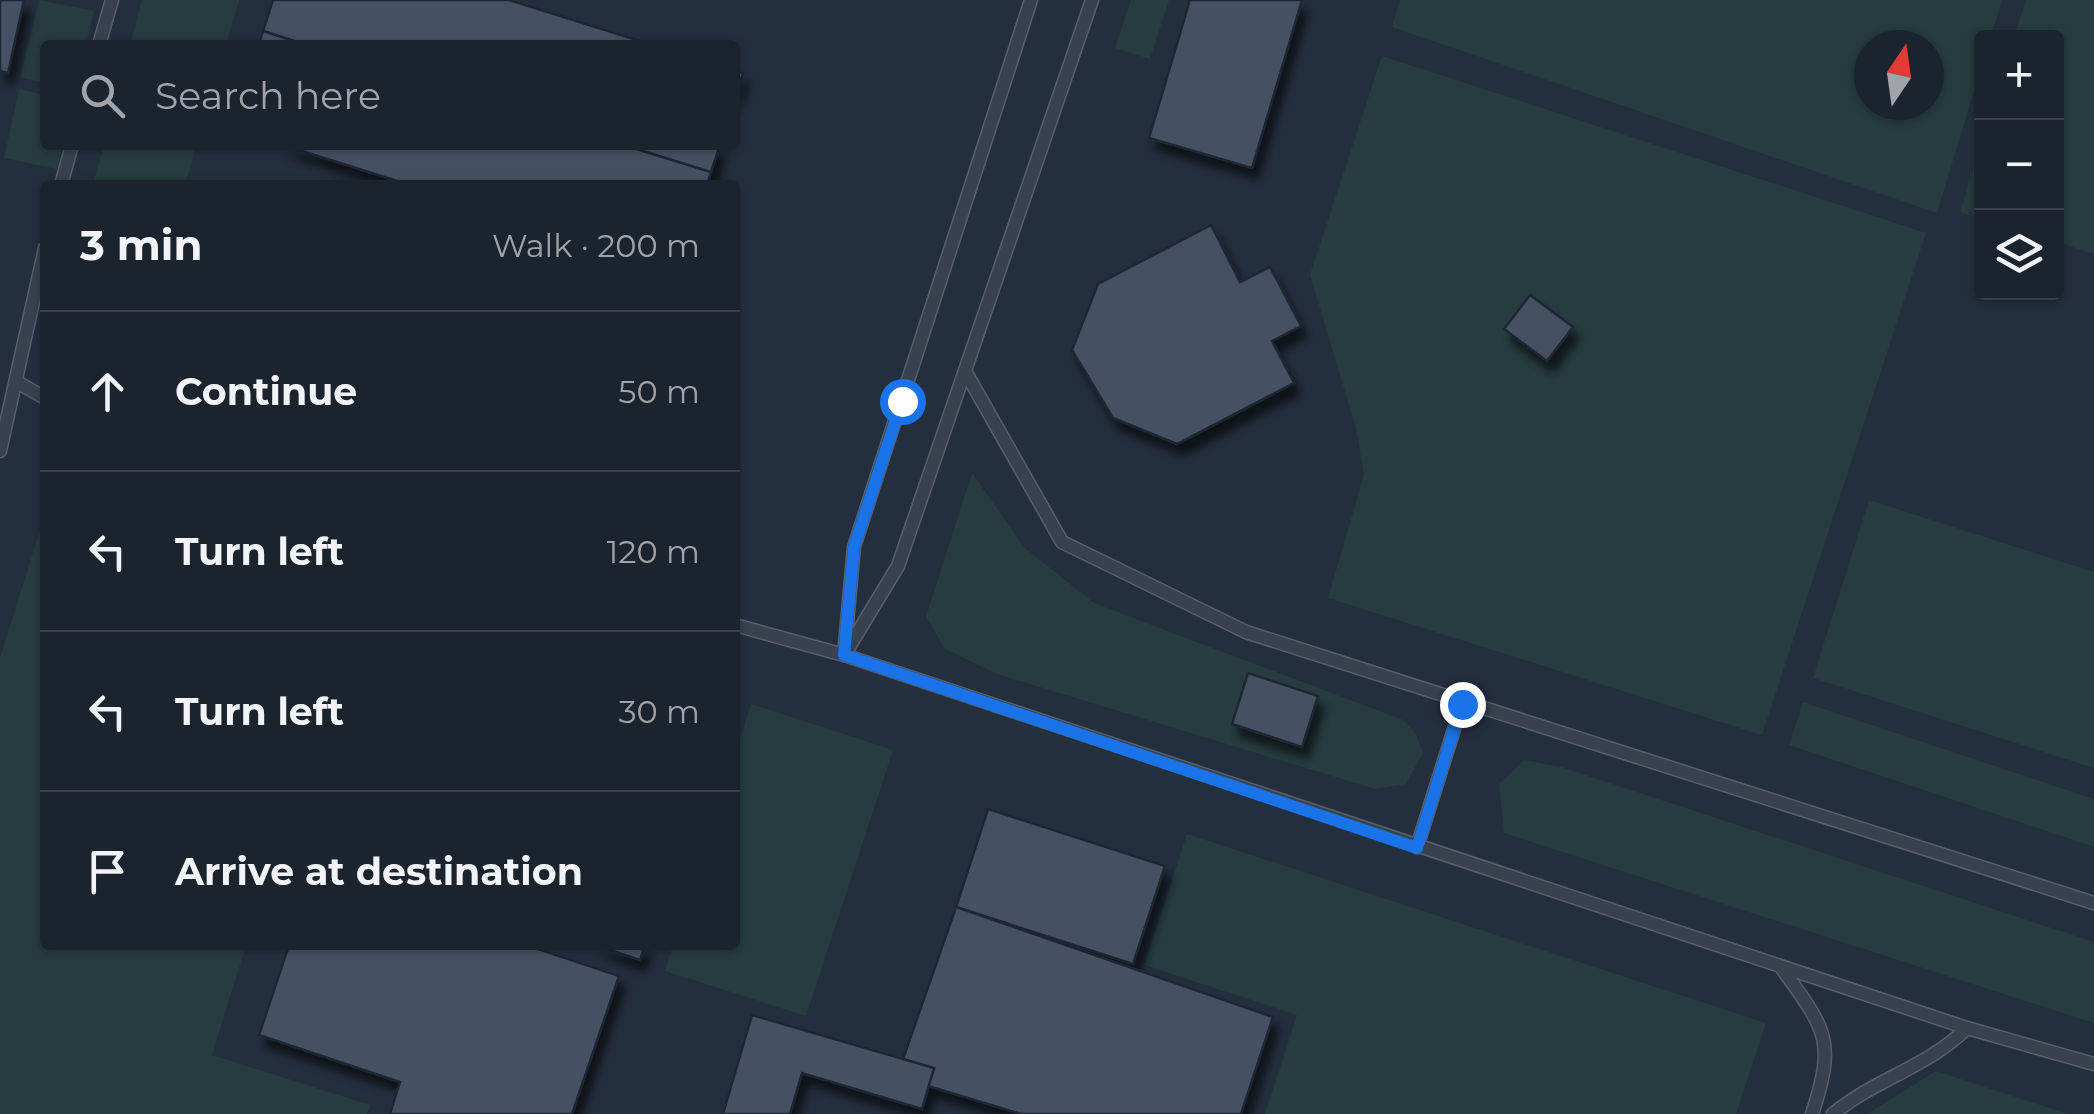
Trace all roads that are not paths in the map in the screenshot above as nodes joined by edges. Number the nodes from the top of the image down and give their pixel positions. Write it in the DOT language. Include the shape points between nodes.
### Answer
graph roads {
  1 [pos="112,0"];
  2 [pos="1031,0"];
  3 [pos="1092,0"];
  4 [pos="100,40"];
  5 [pos="71,150"];
  6 [pos="62,180"];
  7 [pos="40,272"];
  8 [pos="965,371"];
  9 [pos="17,382"];
  10 [pos="40,395"];
  11 [pos="0,451"];
  12 [pos="740,626"];
  13 [pos="844,655"];
  14 [pos="1462,704"];
  15 [pos="1417,848"];
  16 [pos="2094,903"];
  17 [pos="1780,966"];
  18 [pos="1967,1028"];
  19 [pos="2094,1064"];
  20 [pos="1812,1114"];
  21 [pos="1833,1114"];
  1 -- 4 [label="lane"];
  2 -- 13 [label="lane" via="854,547"];
  3 -- 8 [label="lane"];
  5 -- 6 [label="lane"];
  7 -- 9 [label="lane"];
  8 -- 13 [label="lane" via="898,566"];
  8 -- 14 [label="lane" via="1062,542 1246,632"];
  9 -- 10 [label="lane"];
  9 -- 11 [label="lane"];
  12 -- 13 [label="lane"];
  13 -- 15 [label="lane"];
  14 -- 15 [label="lane"];
  14 -- 16 [label="lane"];
  15 -- 17 [label="lane"];
  17 -- 18 [label="lane"];
  17 -- 20 [label="lane" via="1822,1025 1827,1069"];
  18 -- 19 [label="lane"];
  18 -- 21 [label="lane" via="1942,1054 1860,1091"];
}
